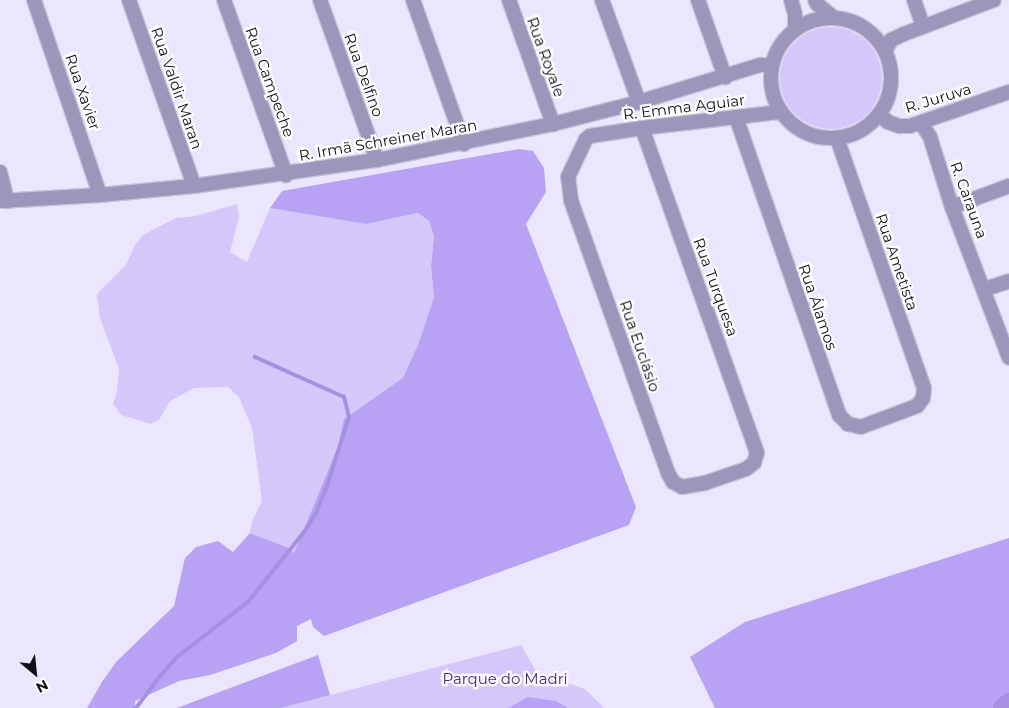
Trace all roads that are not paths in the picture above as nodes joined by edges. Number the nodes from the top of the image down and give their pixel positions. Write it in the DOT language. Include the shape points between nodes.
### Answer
graph roads {
  1 [pos="34,0"];
  2 [pos="129,0"];
  3 [pos="224,0"];
  4 [pos="320,0"];
  5 [pos="413,0"];
  6 [pos="509,0"];
  7 [pos="602,0"];
  8 [pos="698,0"];
  9 [pos="791,0"];
  10 [pos="815,0"];
  11 [pos="914,0"];
  12 [pos="994,0"];
  13 [pos="834,18"];
  14 [pos="923,26"];
  15 [pos="795,30"];
  16 [pos="885,51"];
  17 [pos="772,65"];
  18 [pos="725,77"];
  19 [pos="1009,92"];
  20 [pos="639,102"];
  21 [pos="781,112"];
  22 [pos="879,114"];
  23 [pos="736,117"];
  24 [pos="921,123"];
  25 [pos="553,124"];
  26 [pos="642,128"];
  27 [pos="590,136"];
  28 [pos="837,138"];
  29 [pos="464,144"];
  30 [pos="377,160"];
  31 [pos="0,172"];
  32 [pos="286,175"];
  33 [pos="194,186"];
  34 [pos="1009,186"];
  35 [pos="100,195"];
  36 [pos="4,201"];
  37 [pos="952,207"];
  38 [pos="1009,281"];
  39 [pos="985,290"];
  40 [pos="1009,358"];
  41 [pos="923,398"];
  42 [pos="756,458"];
  1 -- 35 [label="street, Rua Xavier"];
  2 -- 33 [label="street, Rua Valdir Maran"];
  3 -- 32 [label="street, Rua Campeche"];
  4 -- 30 [label="street, Rua Delfino"];
  5 -- 29 [label="street"];
  6 -- 25 [label="street, Rua Royale"];
  7 -- 20 [label="street"];
  8 -- 18 [label="street"];
  9 -- 15 [label="street"];
  10 -- 13 [label="street"];
  11 -- 14 [label="street"];
  12 -- 14 [label="street"];
  13 -- 15 [label="street" via="813,20"];
  13 -- 16 [label="street" via="864,27"];
  14 -- 16 [label="street" via="891,40"];
  15 -- 17 [label="street" via="781,45"];
  16 -- 22 [label="street" via="891,83"];
  17 -- 18 [label="street, R. Irmã Schreiner Maran" via="760,65"];
  17 -- 21 [label="street" via="771,85"];
  18 -- 20 [label="street, R. Irmã Schreiner Maran"];
  19 -- 24 [label="street, R. Juruva"];
  20 -- 25 [label="street, R. Irmã Schreiner Maran"];
  21 -- 23 [label="street, R. Emma Aguiar"];
  21 -- 28 [label="street" via="789,122 806,133"];
  22 -- 24 [label="street, R. Juruva" via="899,126"];
  22 -- 28 [label="street" via="860,130"];
  23 -- 26 [label="street, R. Emma Aguiar"];
  23 -- 41 [label="street, Rua Álamos" via="839,415 848,424 861,427 917,406"];
  24 -- 37 [label="street, R. Carauna" via="930,137"];
  25 -- 29 [label="street, R. Irmã Schreiner Maran"];
  26 -- 27 [label="street, R. Emma Aguiar"];
  26 -- 42 [label="street, Rua Turquesa" via="756,448"];
  27 -- 42 [label="street, Rua Euclásio" via="568,177 569,190 672,482 682,487 705,483 746,469"];
  28 -- 41 [label="street, Rua Ametista" via="924,388"];
  29 -- 30 [label="street, R. Irmã Schreiner Maran"];
  30 -- 32 [label="street, R. Irmã Schreiner Maran"];
  31 -- 36 [label="street"];
  32 -- 33 [label="street, R. Irmã Schreiner Maran"];
  33 -- 35 [label="street, R. Irmã Schreiner Maran"];
  34 -- 37 [label="street"];
  35 -- 36 [label="street, R. Irmã Schreiner Maran"];
  37 -- 39 [label="street, R. Carauna"];
  38 -- 39 [label="street"];
  39 -- 40 [label="street, R. Carauna"];
}
